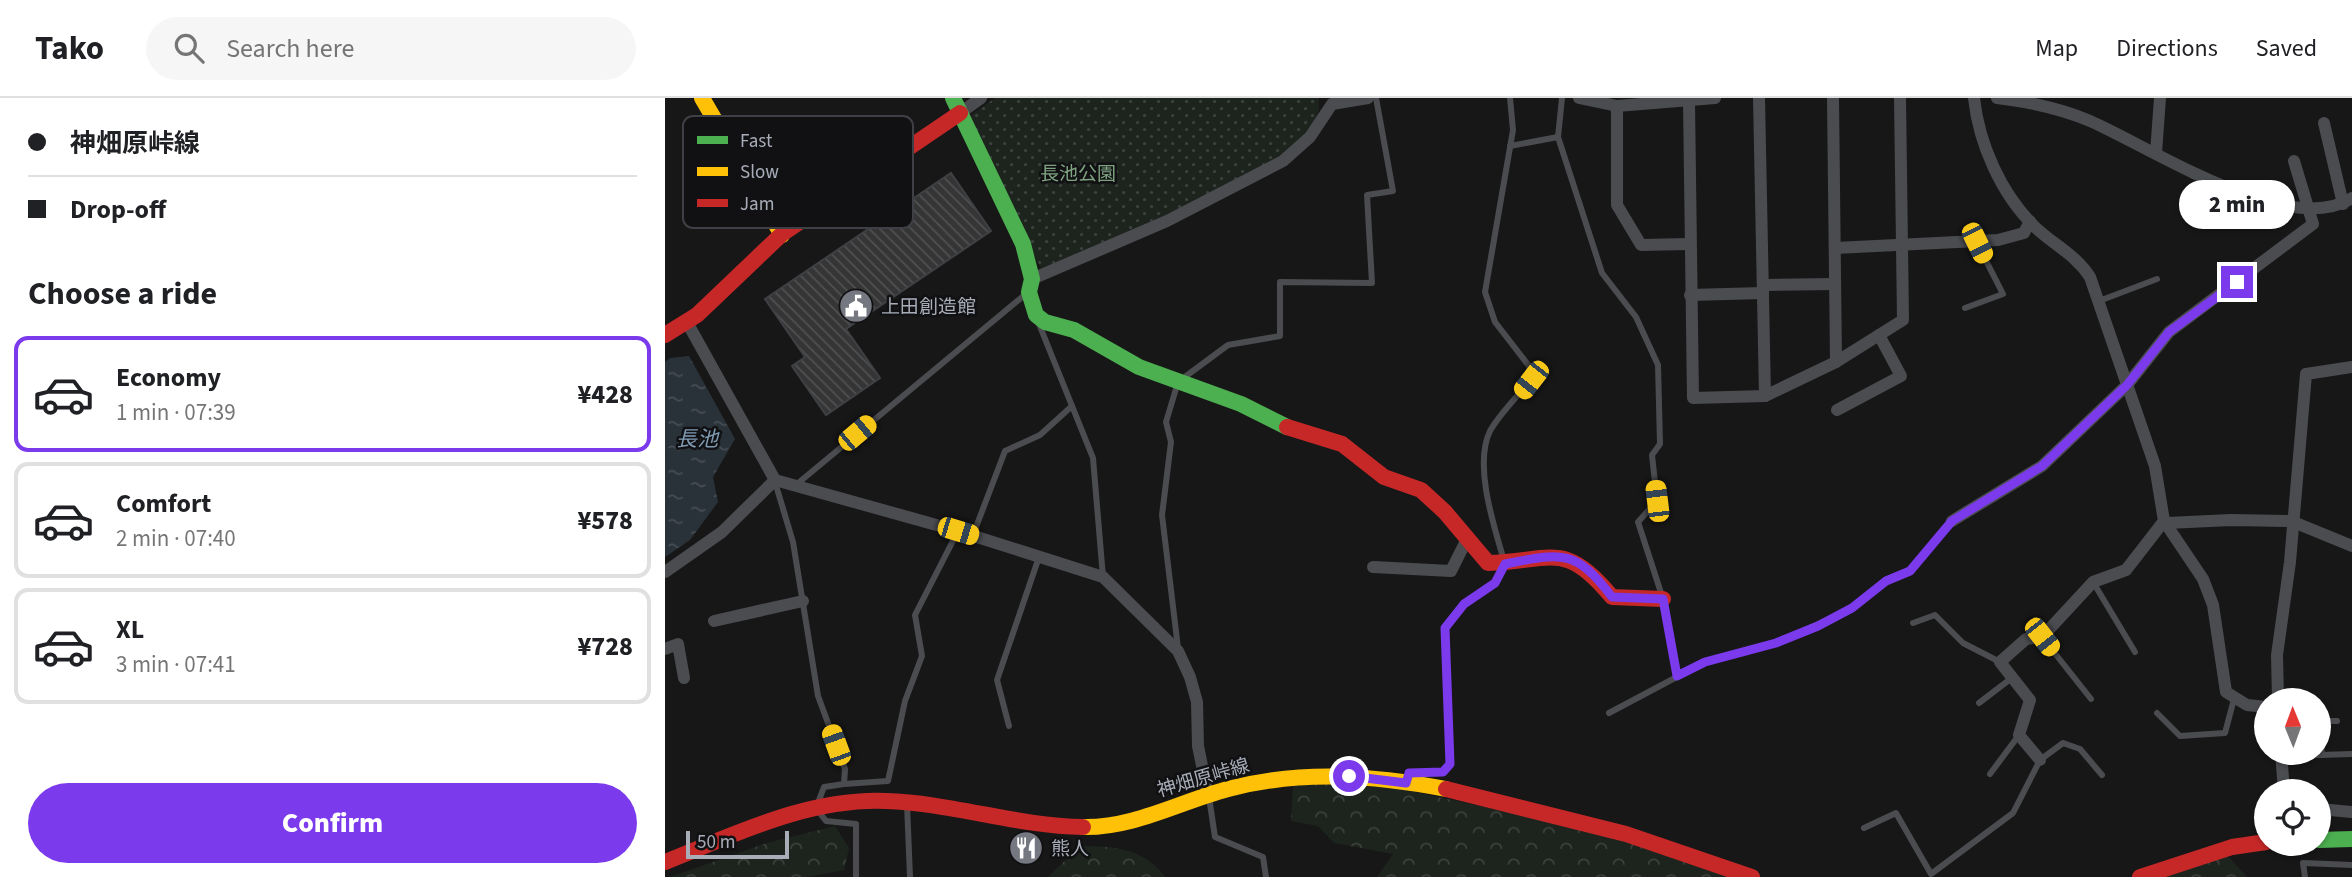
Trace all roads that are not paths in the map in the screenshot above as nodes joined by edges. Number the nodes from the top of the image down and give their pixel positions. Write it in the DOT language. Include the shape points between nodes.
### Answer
graph roads {
  1 [pos="702,98"];
  2 [pos="953,98"];
  3 [pos="982,98"];
  4 [pos="1368,98"];
  5 [pos="1376,98"];
  6 [pos="1510,98"];
  7 [pos="1562,98"];
  8 [pos="1579,98"];
  9 [pos="1715,98"];
  10 [pos="1759,98"];
  11 [pos="1833,98"];
  12 [pos="1900,98"];
  13 [pos="1974,98"];
  14 [pos="1997,98"];
  15 [pos="2160,98"];
  16 [pos="1330,101"];
  17 [pos="1689,102"];
  18 [pos="1618,106"];
  19 [pos="960,113"];
  20 [pos="713,116"];
  21 [pos="2323,123"];
  22 [pos="1558,137"];
  23 [pos="913,145"];
  24 [pos="1510,146"];
  25 [pos="2156,153"];
  26 [pos="2294,161"];
  27 [pos="2348,201"];
  28 [pos="2310,208"];
  29 [pos="2030,221"];
  30 [pos="778,228"];
  31 [pos="792,228"];
  32 [pos="782,235"];
  33 [pos="1977,243"];
  34 [pos="1689,244"];
  35 [pos="1904,246"];
  36 [pos="1835,248"];
  37 [pos="2157,279"];
  38 [pos="1834,284"];
  39 [pos="1031,286"];
  40 [pos="1764,289"];
  41 [pos="1690,295"];
  42 [pos="2099,301"];
  43 [pos="1965,308"];
  44 [pos="1036,315"];
  45 [pos="688,324"];
  46 [pos="665,335"];
  47 [pos="1879,335"];
  48 [pos="1836,362"];
  49 [pos="2352,367"];
  50 [pos="1178,382"];
  51 [pos="2127,385"];
  52 [pos="1765,397"];
  53 [pos="1072,406"];
  54 [pos="1837,410"];
  55 [pos="775,480"];
  56 [pos="797,484"];
  57 [pos="1952,521"];
  58 [pos="2291,521"];
  59 [pos="2166,522"];
  60 [pos="958,531"];
  61 [pos="973,535"];
  62 [pos="1467,539"];
  63 [pos="2352,546"];
  64 [pos="1040,555"];
  65 [pos="1505,564"];
  66 [pos="1373,567"];
  67 [pos="665,572"];
  68 [pos="1103,577"];
  69 [pos="2093,582"];
  70 [pos="1663,599"];
  71 [pos="803,601"];
  72 [pos="714,621"];
  73 [pos="1913,623"];
  74 [pos="2042,637"];
  75 [pos="665,649"];
  76 [pos="1178,650"];
  77 [pos="2135,652"];
  78 [pos="2000,662"];
  79 [pos="1677,676"];
  80 [pos="2013,677"];
  81 [pos="684,678"];
  82 [pos="2278,688"];
  83 [pos="2091,699"];
  84 [pos="2234,699"];
  85 [pos="1979,703"];
  86 [pos="2254,706"];
  87 [pos="1609,713"];
  88 [pos="2157,713"];
  89 [pos="2331,721"];
  90 [pos="2337,721"];
  91 [pos="1009,726"];
  92 [pos="2019,735"];
  93 [pos="2352,754"];
  94 [pos="2331,755"];
  95 [pos="2040,760"];
  96 [pos="1990,774"];
  97 [pos="2102,775"];
  98 [pos="1406,783"];
  99 [pos="844,784"];
  100 [pos="1208,795"];
  101 [pos="907,802"];
  102 [pos="816,808"];
  103 [pos="2331,810"];
  104 [pos="2352,812"];
  105 [pos="1864,828"];
  106 [pos="2352,839"];
  107 [pos="2331,840"];
  108 [pos="2254,844"];
  109 [pos="665,862"];
  110 [pos="2352,865"];
  111 [pos="856,877"];
  112 [pos="910,877"];
  113 [pos="1266,877"];
  114 [pos="1752,877"];
  115 [pos="2140,877"];
  116 [pos="2305,877"];
  1 -- 20 [label="street"];
  2 -- 19 [label="street"];
  3 -- 19 [label="street"];
  4 -- 16 [label="street"];
  5 -- 50 [label="lane" via="1393,191 1367,195 1372,283 1280,282 1280,336 1229,345"];
  6 -- 24 [label="lane"];
  7 -- 22 [label="lane"];
  8 -- 18 [label="street"];
  9 -- 17 [label="street"];
  10 -- 40 [label="street"];
  11 -- 36 [label="street"];
  12 -- 35 [label="street"];
  13 -- 29 [label="street" via="1978,129 1990,159"];
  14 -- 25 [label="street" via="2051,107"];
  15 -- 25 [label="street"];
  16 -- 39 [label="street" via="1310,136 1283,161"];
  17 -- 18 [label="street"];
  17 -- 34 [label="street"];
  18 -- 34 [label="street" via="1617,205 1641,245"];
  19 -- 23 [label="street"];
  19 -- 39 [label="street" via="1023,244"];
  21 -- 27 [label="street"];
  22 -- 24 [label="lane"];
  22 -- 70 [label="lane" via="1602,272 1636,317 1658,365 1660,444 1652,455 1657,501 1638,522"];
  24 -- 65 [label="lane" via="1485,292 1495,322 1529,366 1531,380 1490,432 1484,477"];
  25 -- 28 [label="street" via="2271,205"];
  26 -- 28 [label="street"];
  27 -- 28 [label="street"];
  28 -- 51 [label="street" via="2313,224 2169,332"];
  29 -- 33 [label="street" via="2016,238"];
  29 -- 42 [label="street" via="2081,263"];
  30 -- 32 [label="street"];
  31 -- 32 [label="street"];
  32 -- 45 [label="street"];
  33 -- 35 [label="street"];
  33 -- 43 [label="lane" via="2003,294"];
  34 -- 41 [label="street"];
  35 -- 36 [label="street"];
  35 -- 47 [label="street" via="1903,320"];
  36 -- 38 [label="street"];
  37 -- 42 [label="lane"];
  38 -- 40 [label="street"];
  38 -- 48 [label="street"];
  39 -- 44 [label="street"];
  39 -- 56 [label="lane"];
  40 -- 41 [label="street"];
  40 -- 52 [label="street"];
  41 -- 52 [label="street" via="1693,398"];
  42 -- 51 [label="street"];
  44 -- 50 [label="street"];
  44 -- 53 [label="lane"];
  45 -- 46 [label="street"];
  45 -- 55 [label="street"];
  47 -- 48 [label="street"];
  47 -- 54 [label="street" via="1901,376"];
  48 -- 52 [label="street"];
  49 -- 58 [label="street" via="2306,373"];
  50 -- 62 [label="street" via="1241,404 1286,427 1342,444 1384,477 1422,490"];
  50 -- 76 [label="lane" via="1166,422 1171,442 1162,515"];
  51 -- 57 [label="street" via="2042,466"];
  51 -- 59 [label="street" via="2155,466"];
  53 -- 61 [label="lane" via="1040,435 1005,451"];
  53 -- 68 [label="lane" via="1093,458"];
  55 -- 56 [label="street"];
  55 -- 67 [label="street" via="722,532"];
  55 -- 71 [label="lane" via="793,542"];
  56 -- 60 [label="street"];
  57 -- 79 [label="lane" via="1910,571 1886,581 1852,608 1776,643 1705,662"];
  58 -- 59 [label="street"];
  58 -- 63 [label="street"];
  58 -- 82 [label="street"];
  59 -- 69 [label="street" via="2126,570"];
  59 -- 84 [label="street" via="2203,579 2213,606 2226,692"];
  60 -- 61 [label="street"];
  60 -- 99 [label="lane" via="915,615 922,656 905,701 888,781"];
  61 -- 64 [label="street"];
  62 -- 65 [label="street" via="1488,563"];
  62 -- 66 [label="street" via="1451,571"];
  64 -- 68 [label="street"];
  64 -- 91 [label="lane" via="997,680"];
  65 -- 70 [label="street" via="1571,556 1612,597"];
  65 -- 98 [label="lane" via="1495,583 1464,604 1445,628 1450,764 1443,772 1409,773"];
  68 -- 76 [label="street"];
  69 -- 74 [label="street"];
  69 -- 77 [label="lane"];
  70 -- 79 [label="lane"];
  71 -- 72 [label="street"];
  71 -- 99 [label="lane" via="818,696 845,769"];
  73 -- 78 [label="lane" via="1935,615 1963,643"];
  74 -- 78 [label="street" via="2026,639"];
  74 -- 83 [label="lane"];
  75 -- 81 [label="street" via="678,644"];
  76 -- 100 [label="street" via="1197,702 1198,746"];
  78 -- 80 [label="street"];
  79 -- 87 [label="lane"];
  80 -- 85 [label="lane"];
  80 -- 92 [label="street" via="2030,700"];
  84 -- 86 [label="street"];
  84 -- 88 [label="lane" via="2225,733 2181,736"];
  89 -- 90 [label="lane"];
  92 -- 95 [label="street"];
  92 -- 96 [label="lane"];
  93 -- 94 [label="lane"];
  95 -- 97 [label="lane" via="2063,743 2080,749"];
  95 -- 105 [label="lane" via="2013,813 1931,874 1896,813"];
  98 -- 100 [label="street, 神畑原峠線" via="1372,776 1327,775 1286,778"];
  98 -- 114 [label="street, 神畑原峠線" via="1478,794 1612,827"];
  99 -- 102 [label="lane" via="824,788"];
  100 -- 101 [label="street, 神畑原峠線" via="1127,822 1095,827 1030,823"];
  100 -- 113 [label="lane" via="1215,837 1263,857"];
  101 -- 102 [label="street, 神畑原峠線" via="851,802"];
  101 -- 112 [label="lane"];
  102 -- 109 [label="street, 神畑原峠線"];
  102 -- 111 [label="lane" via="826,821 856,824"];
  103 -- 104 [label="street"];
  106 -- 107 [label="street"];
  108 -- 115 [label="street"];
  110 -- 116 [label="lane" via="2303,863"];
}
